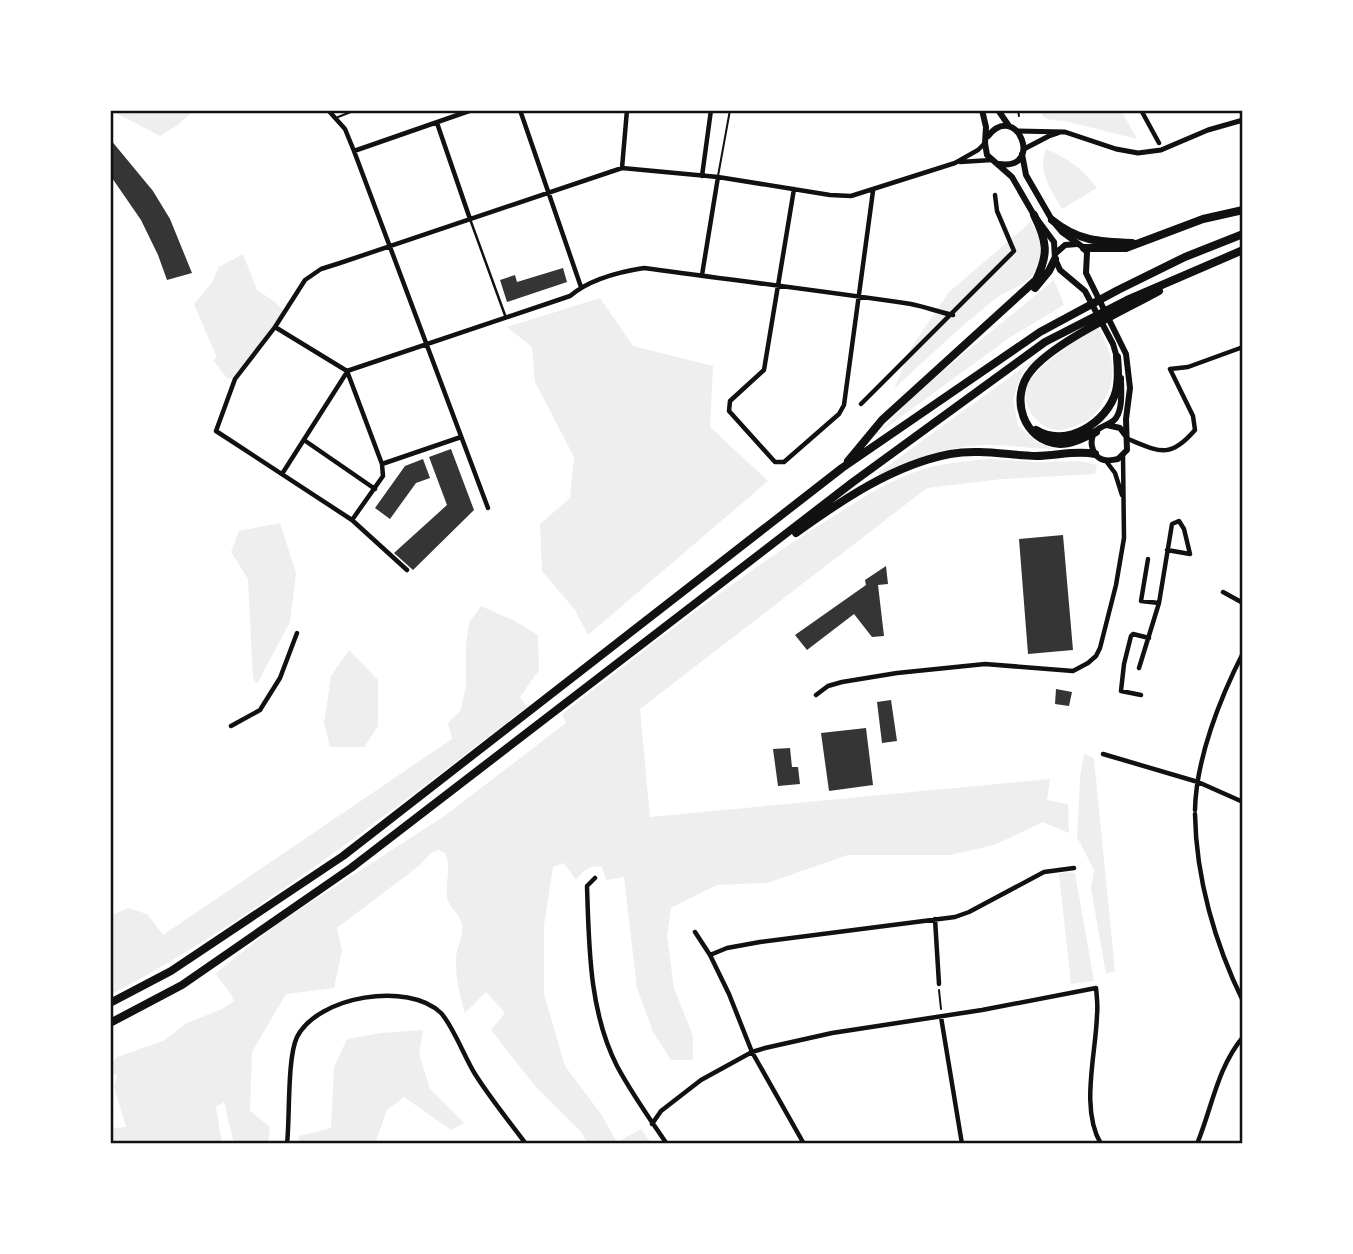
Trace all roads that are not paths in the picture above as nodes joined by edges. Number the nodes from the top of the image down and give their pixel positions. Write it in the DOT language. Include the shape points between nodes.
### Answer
graph roads {
  1 [pos="328,110"];
  2 [pos="356,110"];
  3 [pos="472,110"];
  4 [pos="520,110"];
  5 [pos="627,110"];
  6 [pos="711,110"];
  7 [pos="730,110"];
  8 [pos="982,110"];
  9 [pos="998,110"];
  10 [pos="1141,110"];
  11 [pos="335,119"];
  12 [pos="1243,120"];
  13 [pos="437,122"];
  14 [pos="1009,126"];
  15 [pos="1017,131"];
  16 [pos="1065,132"];
  17 [pos="986,140"];
  18 [pos="1159,143"];
  19 [pos="354,151"];
  20 [pos="1023,152"];
  21 [pos="994,162"];
  22 [pos="955,163"];
  23 [pos="622,168"];
  24 [pos="702,176"];
  25 [pos="718,177"];
  26 [pos="794,189"];
  27 [pos="873,191"];
  28 [pos="547,192"];
  29 [pos="995,195"];
  30 [pos="1243,210"];
  31 [pos="1034,215"];
  32 [pos="470,219"];
  33 [pos="1052,220"];
  34 [pos="1243,234"];
  35 [pos="1142,243"];
  36 [pos="1081,246"];
  37 [pos="390,247"];
  38 [pos="1243,250"];
  39 [pos="1055,256"];
  40 [pos="1202,267"];
  41 [pos="702,275"];
  42 [pos="778,285"];
  43 [pos="581,287"];
  44 [pos="1088,289"];
  45 [pos="858,296"];
  46 [pos="953,315"];
  47 [pos="506,319"];
  48 [pos="275,327"];
  49 [pos="984,327"];
  50 [pos="426,346"];
  51 [pos="1243,347"];
  52 [pos="1117,357"];
  53 [pos="347,371"];
  54 [pos="861,404"];
  55 [pos="1023,415"];
  56 [pos="1105,426"];
  57 [pos="1096,432"];
  58 [pos="461,436"];
  59 [pos="1128,439"];
  60 [pos="304,440"];
  61 [pos="1095,454"];
  62 [pos="1123,455"];
  63 [pos="1106,461"];
  64 [pos="382,464"];
  65 [pos="842,468"];
  66 [pos="282,474"];
  67 [pos="375,489"];
  68 [pos="1124,499"];
  69 [pos="488,508"];
  70 [pos="352,520"];
  71 [pos="1167,550"];
  72 [pos="1148,559"];
  73 [pos="407,570"];
  74 [pos="1223,592"];
  75 [pos="1159,603"];
  76 [pos="1243,603"];
  77 [pos="682,613"];
  78 [pos="297,634"];
  79 [pos="1149,638"];
  80 [pos="1243,653"];
  81 [pos="1139,668"];
  82 [pos="816,695"];
  83 [pos="1141,695"];
  84 [pos="231,726"];
  85 [pos="1104,754"];
  86 [pos="1198,782"];
  87 [pos="1243,802"];
  88 [pos="1074,868"];
  89 [pos="595,878"];
  90 [pos="935,919"];
  91 [pos="695,932"];
  92 [pos="710,955"];
  93 [pos="939,984"];
  94 [pos="1243,1001"];
  95 [pos="110,1003"];
  96 [pos="942,1017"];
  97 [pos="110,1023"];
  98 [pos="1243,1037"];
  99 [pos="752,1052"];
  100 [pos="652,1124"];
  101 [pos="287,1144"];
  102 [pos="526,1144"];
  103 [pos="667,1144"];
  104 [pos="804,1144"];
  105 [pos="962,1144"];
  106 [pos="1101,1144"];
  107 [pos="1197,1144"];
  1 -- 11 [label="street"];
  2 -- 11 [label="lane"];
  3 -- 13 [label="street"];
  4 -- 28 [label="street"];
  5 -- 23 [label="street"];
  6 -- 24 [label="street"];
  7 -- 25 [label="lane"];
  8 -- 17 [label="main road"];
  9 -- 14 [label="main road"];
  10 -- 18 [label="street"];
  11 -- 19 [label="street"];
  12 -- 16 [label="street" via="1138,153"];
  13 -- 19 [label="street"];
  13 -- 32 [label="street"];
  14 -- 15 [label="main road"];
  14 -- 17 [label="main road" via="995,129"];
  15 -- 16 [label="street"];
  15 -- 20 [label="main road"];
  16 -- 20 [label="street"];
  17 -- 21 [label="main road" via="987,155"];
  17 -- 22 [label="street"];
  19 -- 37 [label="street"];
  20 -- 21 [label="main road" via="1014,163"];
  20 -- 33 [label="main road" via="1026,175"];
  21 -- 22 [label="street"];
  21 -- 31 [label="main road" via="1012,177"];
  22 -- 27 [label="street"];
  23 -- 24 [label="street"];
  23 -- 28 [label="street"];
  24 -- 25 [label="street"];
  25 -- 26 [label="street"];
  25 -- 41 [label="street"];
  26 -- 27 [label="street" via="851,196"];
  26 -- 42 [label="street"];
  27 -- 45 [label="street"];
  28 -- 32 [label="street"];
  28 -- 43 [label="street"];
  29 -- 46 [label="street" via="1014,251"];
  30 -- 35 [label="highway" via="1203,219"];
  31 -- 39 [label="main road" via="1054,242"];
  31 -- 49 [label="highway" via="1046,243 1044,264 1036,280"];
  32 -- 37 [label="street"];
  32 -- 47 [label="street"];
  33 -- 35 [label="highway" via="1080,238"];
  33 -- 36 [label="main road"];
  34 -- 65 [label="highway" via="1185,257 1040,332"];
  35 -- 36 [label="highway" via="1126,248"];
  36 -- 39 [label="main road" via="1065,245"];
  36 -- 44 [label="main road" via="1087,253"];
  37 -- 48 [label="street" via="313,274"];
  37 -- 50 [label="street"];
  38 -- 40 [label="highway"];
  39 -- 44 [label="main road" via="1060,270"];
  39 -- 49 [label="highway" via="1040,283"];
  40 -- 55 [label="highway" via="1036,364 1023,381"];
  40 -- 77 [label="highway" via="1045,342"];
  41 -- 42 [label="street"];
  41 -- 43 [label="street" via="644,268"];
  42 -- 45 [label="street"];
  42 -- 45 [label="street" via="764,370 730,401 729,411 775,462 784,462 844,405"];
  43 -- 47 [label="street" via="570,296"];
  44 -- 52 [label="main road"];
  44 -- 59 [label="main road" via="1114,326 1126,354"];
  45 -- 46 [label="street"];
  46 -- 54 [label="street"];
  47 -- 50 [label="street"];
  48 -- 53 [label="street"];
  48 -- 66 [label="street" via="235,379 216,431"];
  49 -- 65 [label="highway" via="882,420"];
  50 -- 53 [label="street"];
  50 -- 58 [label="street"];
  51 -- 59 [label="street" via="1170,369 1193,416 1195,430 1184,443 1171,451"];
  52 -- 55 [label="highway" via="1116,393 1089,427 1054,436 1032,428"];
  52 -- 56 [label="main road" via="1122,379 1119,409"];
  53 -- 60 [label="street"];
  53 -- 64 [label="street"];
  55 -- 57 [label="highway" via="1028,427 1045,441 1061,444"];
  56 -- 57 [label="main road"];
  56 -- 59 [label="main road" via="1120,428"];
  57 -- 61 [label="main road" via="1091,443"];
  58 -- 64 [label="street"];
  58 -- 69 [label="street"];
  59 -- 62 [label="main road"];
  60 -- 66 [label="street"];
  60 -- 67 [label="street"];
  61 -- 63 [label="main road"];
  61 -- 77 [label="highway" via="951,454 911,465 822,514"];
  62 -- 63 [label="main road"];
  62 -- 68 [label="street"];
  63 -- 68 [label="street"];
  64 -- 67 [label="street" via="383,476"];
  65 -- 95 [label="highway" via="343,856 171,971"];
  66 -- 70 [label="street"];
  67 -- 70 [label="street"];
  68 -- 82 [label="street" via="1124,538 1116,585 1100,648 1088,663 1073,671 985,664 909,671 842,682"];
  70 -- 73 [label="street"];
  71 -- 71 [label="street" via="1171,524 1179,521 1191,554"];
  71 -- 75 [label="street"];
  72 -- 75 [label="street" via="1141,601"];
  74 -- 76 [label="street"];
  75 -- 79 [label="street"];
  77 -- 97 [label="highway" via="351,868 182,985"];
  78 -- 84 [label="street" via="280,678 260,710"];
  79 -- 81 [label="street"];
  79 -- 83 [label="street" via="1131,636 1124,664 1121,691"];
  80 -- 86 [label="street" via="1225,690"];
  85 -- 86 [label="street"];
  86 -- 87 [label="street"];
  86 -- 94 [label="street" via="1197,853 1219,942"];
  88 -- 90 [label="street" via="1044,872 969,912"];
  89 -- 100 [label="street" via="587,886 589,964 601,1023 616,1064"];
  90 -- 92 [label="street" via="760,942"];
  90 -- 93 [label="street"];
  91 -- 92 [label="street"];
  92 -- 99 [label="street"];
  96 -- 99 [label="street" via="832,1032"];
  96 -- 105 [label="street"];
  96 -- 106 [label="street" via="1096,988 1092,1110"];
  98 -- 107 [label="street" via="1229,1055"];
  99 -- 100 [label="street" via="688,1089"];
  99 -- 104 [label="street"];
  100 -- 103 [label="street"];
  101 -- 102 [label="street" via="297,1037 313,1018 338,1005 363,997 390,996 412,998 442,1014 475,1074"];
}
